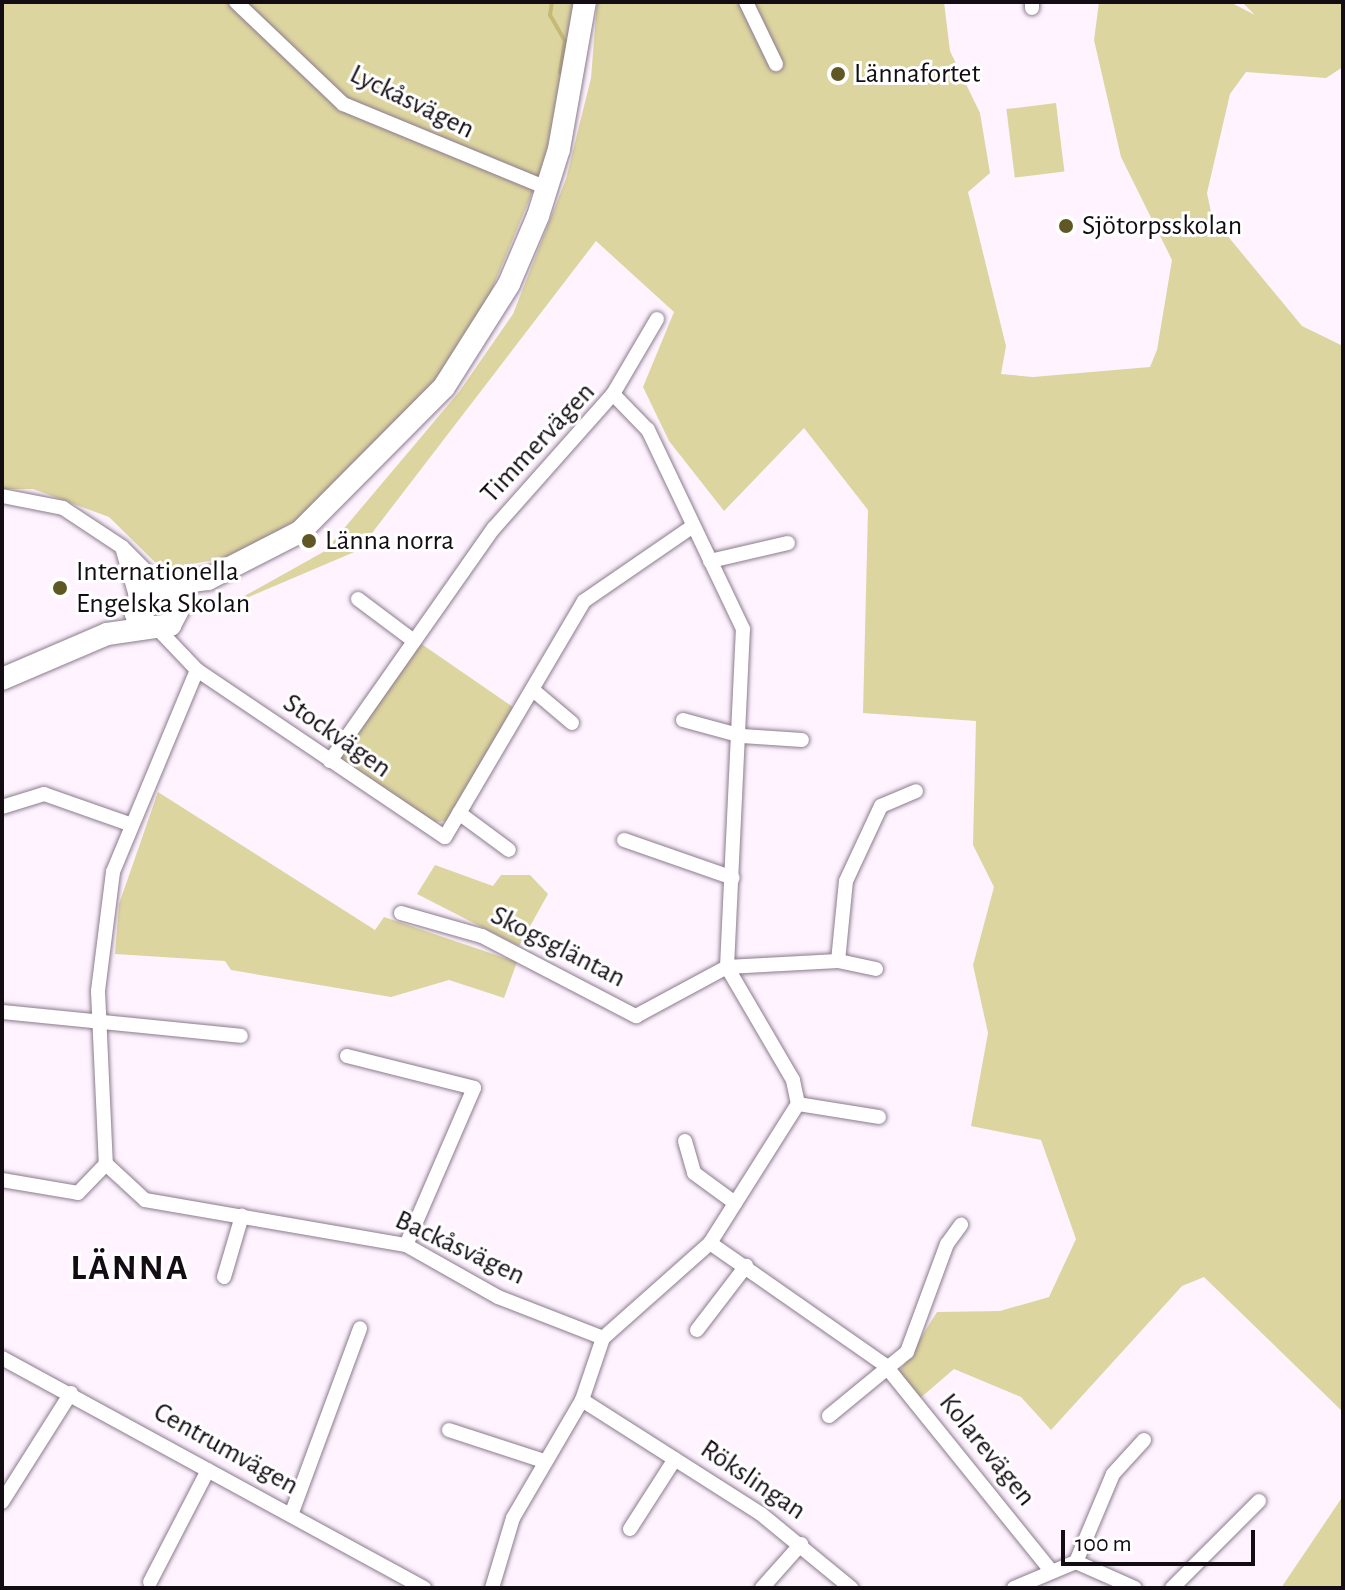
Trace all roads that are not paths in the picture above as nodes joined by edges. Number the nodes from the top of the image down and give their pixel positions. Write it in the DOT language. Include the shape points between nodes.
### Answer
graph roads {
  1 [pos="236,2"];
  2 [pos="585,2"];
  3 [pos="746,2"];
  4 [pos="776,64"];
  5 [pos="547,188"];
  6 [pos="657,319"];
  7 [pos="624,396"];
  8 [pos="2,496"];
  9 [pos="693,526"];
  10 [pos="788,543"];
  11 [pos="122,547"];
  12 [pos="710,561"];
  13 [pos="208,579"];
  14 [pos="162,582"];
  15 [pos="358,599"];
  16 [pos="135,600"];
  17 [pos="166,619"];
  18 [pos="414,641"];
  19 [pos="79,645"];
  20 [pos="182,653"];
  21 [pos="197,670"];
  22 [pos="2,679"];
  23 [pos="533,690"];
  24 [pos="683,720"];
  25 [pos="572,723"];
  26 [pos="742,736"];
  27 [pos="802,740"];
  28 [pos="330,761"];
  29 [pos="916,791"];
  30 [pos="2,807"];
  31 [pos="459,813"];
  32 [pos="132,825"];
  33 [pos="624,840"];
  34 [pos="509,850"];
  35 [pos="733,878"];
  36 [pos="401,913"];
  37 [pos="838,961"];
  38 [pos="727,967"];
  39 [pos="876,969"];
  40 [pos="2,1012"];
  41 [pos="99,1017"];
  42 [pos="241,1036"];
  43 [pos="347,1056"];
  44 [pos="798,1104"];
  45 [pos="879,1117"];
  46 [pos="685,1141"];
  47 [pos="106,1164"];
  48 [pos="2,1180"];
  49 [pos="735,1203"];
  50 [pos="242,1216"];
  51 [pos="961,1225"];
  52 [pos="710,1243"];
  53 [pos="406,1245"];
  54 [pos="746,1266"];
  55 [pos="224,1277"];
  56 [pos="360,1328"];
  57 [pos="697,1330"];
  58 [pos="603,1338"];
  59 [pos="2,1358"];
  60 [pos="885,1365"];
  61 [pos="71,1393"];
  62 [pos="582,1400"];
  63 [pos="829,1416"];
  64 [pos="449,1430"];
  65 [pos="1144,1440"];
  66 [pos="675,1459"];
  67 [pos="544,1461"];
  68 [pos="208,1470"];
  69 [pos="1259,1501"];
  70 [pos="2,1502"];
  71 [pos="291,1515"];
  72 [pos="630,1529"];
  73 [pos="801,1544"];
  74 [pos="1076,1562"];
  75 [pos="1049,1568"];
  76 [pos="151,1586"];
  77 [pos="424,1588"];
  78 [pos="492,1588"];
  79 [pos="762,1588"];
  80 [pos="851,1588"];
  81 [pos="1014,1588"];
  82 [pos="1135,1588"];
  83 [pos="1172,1588"];
  1 -- 5 [label="street, Lyckåsvägen" via="343,104"];
  2 -- 5 [label="street"];
  3 -- 4 [label="street"];
  5 -- 13 [label="street" via="509,284 444,387 300,532"];
  6 -- 7 [label="street"];
  7 -- 9 [label="street, Timmervägen" via="648,430"];
  7 -- 18 [label="street, Timmervägen" via="494,528"];
  8 -- 11 [label="street" via="63,508"];
  9 -- 12 [label="street, Timmervägen"];
  9 -- 23 [label="street, Stockvägen" via="584,601"];
  10 -- 12 [label="street"];
  11 -- 14 [label="street"];
  11 -- 16 [label="street"];
  12 -- 26 [label="street, Timmervägen" via="743,629"];
  13 -- 14 [label="street"];
  13 -- 17 [label="street"];
  14 -- 16 [label="street"];
  14 -- 17 [label="street"];
  15 -- 18 [label="street"];
  16 -- 17 [label="street"];
  16 -- 19 [label="street"];
  17 -- 19 [label="street"];
  17 -- 20 [label="street, Stockvägen"];
  17 -- 20 [label="street"];
  18 -- 28 [label="street, Timmervägen"];
  19 -- 22 [label="street"];
  20 -- 21 [label="street, Stockvägen"];
  21 -- 28 [label="street, Stockvägen"];
  21 -- 32 [label="street"];
  23 -- 25 [label="street"];
  23 -- 31 [label="street, Stockvägen"];
  24 -- 26 [label="street"];
  26 -- 27 [label="street"];
  26 -- 35 [label="street, Timmervägen"];
  28 -- 31 [label="street, Stockvägen" via="445,837"];
  29 -- 37 [label="street" via="881,806 866,828 846,881"];
  30 -- 32 [label="street" via="44,794"];
  31 -- 34 [label="street"];
  32 -- 41 [label="street" via="113,872"];
  33 -- 35 [label="street"];
  35 -- 38 [label="street, Timmervägen"];
  36 -- 38 [label="street, Skogsgläntan" via="482,936 636,1016"];
  37 -- 38 [label="street"];
  37 -- 39 [label="street"];
  38 -- 44 [label="street" via="793,1080"];
  40 -- 41 [label="street"];
  41 -- 42 [label="street"];
  41 -- 47 [label="street"];
  43 -- 53 [label="street" via="474,1088"];
  44 -- 45 [label="street"];
  44 -- 49 [label="street"];
  46 -- 49 [label="street" via="694,1173"];
  47 -- 48 [label="street" via="78,1193"];
  47 -- 50 [label="street, Backåsvägen" via="145,1200"];
  49 -- 52 [label="street"];
  50 -- 53 [label="street, Backåsvägen"];
  50 -- 55 [label="street"];
  51 -- 60 [label="street" via="947,1244 919,1331 907,1352"];
  52 -- 54 [label="street, Kolarevägen"];
  52 -- 58 [label="street"];
  53 -- 58 [label="street, Backåsvägen" via="498,1297"];
  54 -- 57 [label="street"];
  54 -- 60 [label="street, Kolarevägen"];
  56 -- 71 [label="street"];
  58 -- 62 [label="street"];
  59 -- 61 [label="street, Centrumvägen"];
  60 -- 63 [label="street"];
  60 -- 75 [label="street, Kolarevägen"];
  61 -- 68 [label="street, Centrumvägen"];
  61 -- 70 [label="street"];
  62 -- 66 [label="street, Rökslingan"];
  62 -- 67 [label="street"];
  64 -- 67 [label="street"];
  65 -- 74 [label="street" via="1113,1474"];
  66 -- 72 [label="street, Rökslingan"];
  66 -- 73 [label="street, Rökslingan"];
  67 -- 78 [label="street" via="513,1518"];
  68 -- 71 [label="street, Centrumvägen"];
  68 -- 76 [label="street"];
  69 -- 83 [label="street"];
  71 -- 77 [label="street, Centrumvägen"];
  73 -- 79 [label="street, Rökslingan"];
  73 -- 80 [label="street, Rökslingan"];
  74 -- 75 [label="street"];
  74 -- 82 [label="street"];
  75 -- 81 [label="street"];
}
